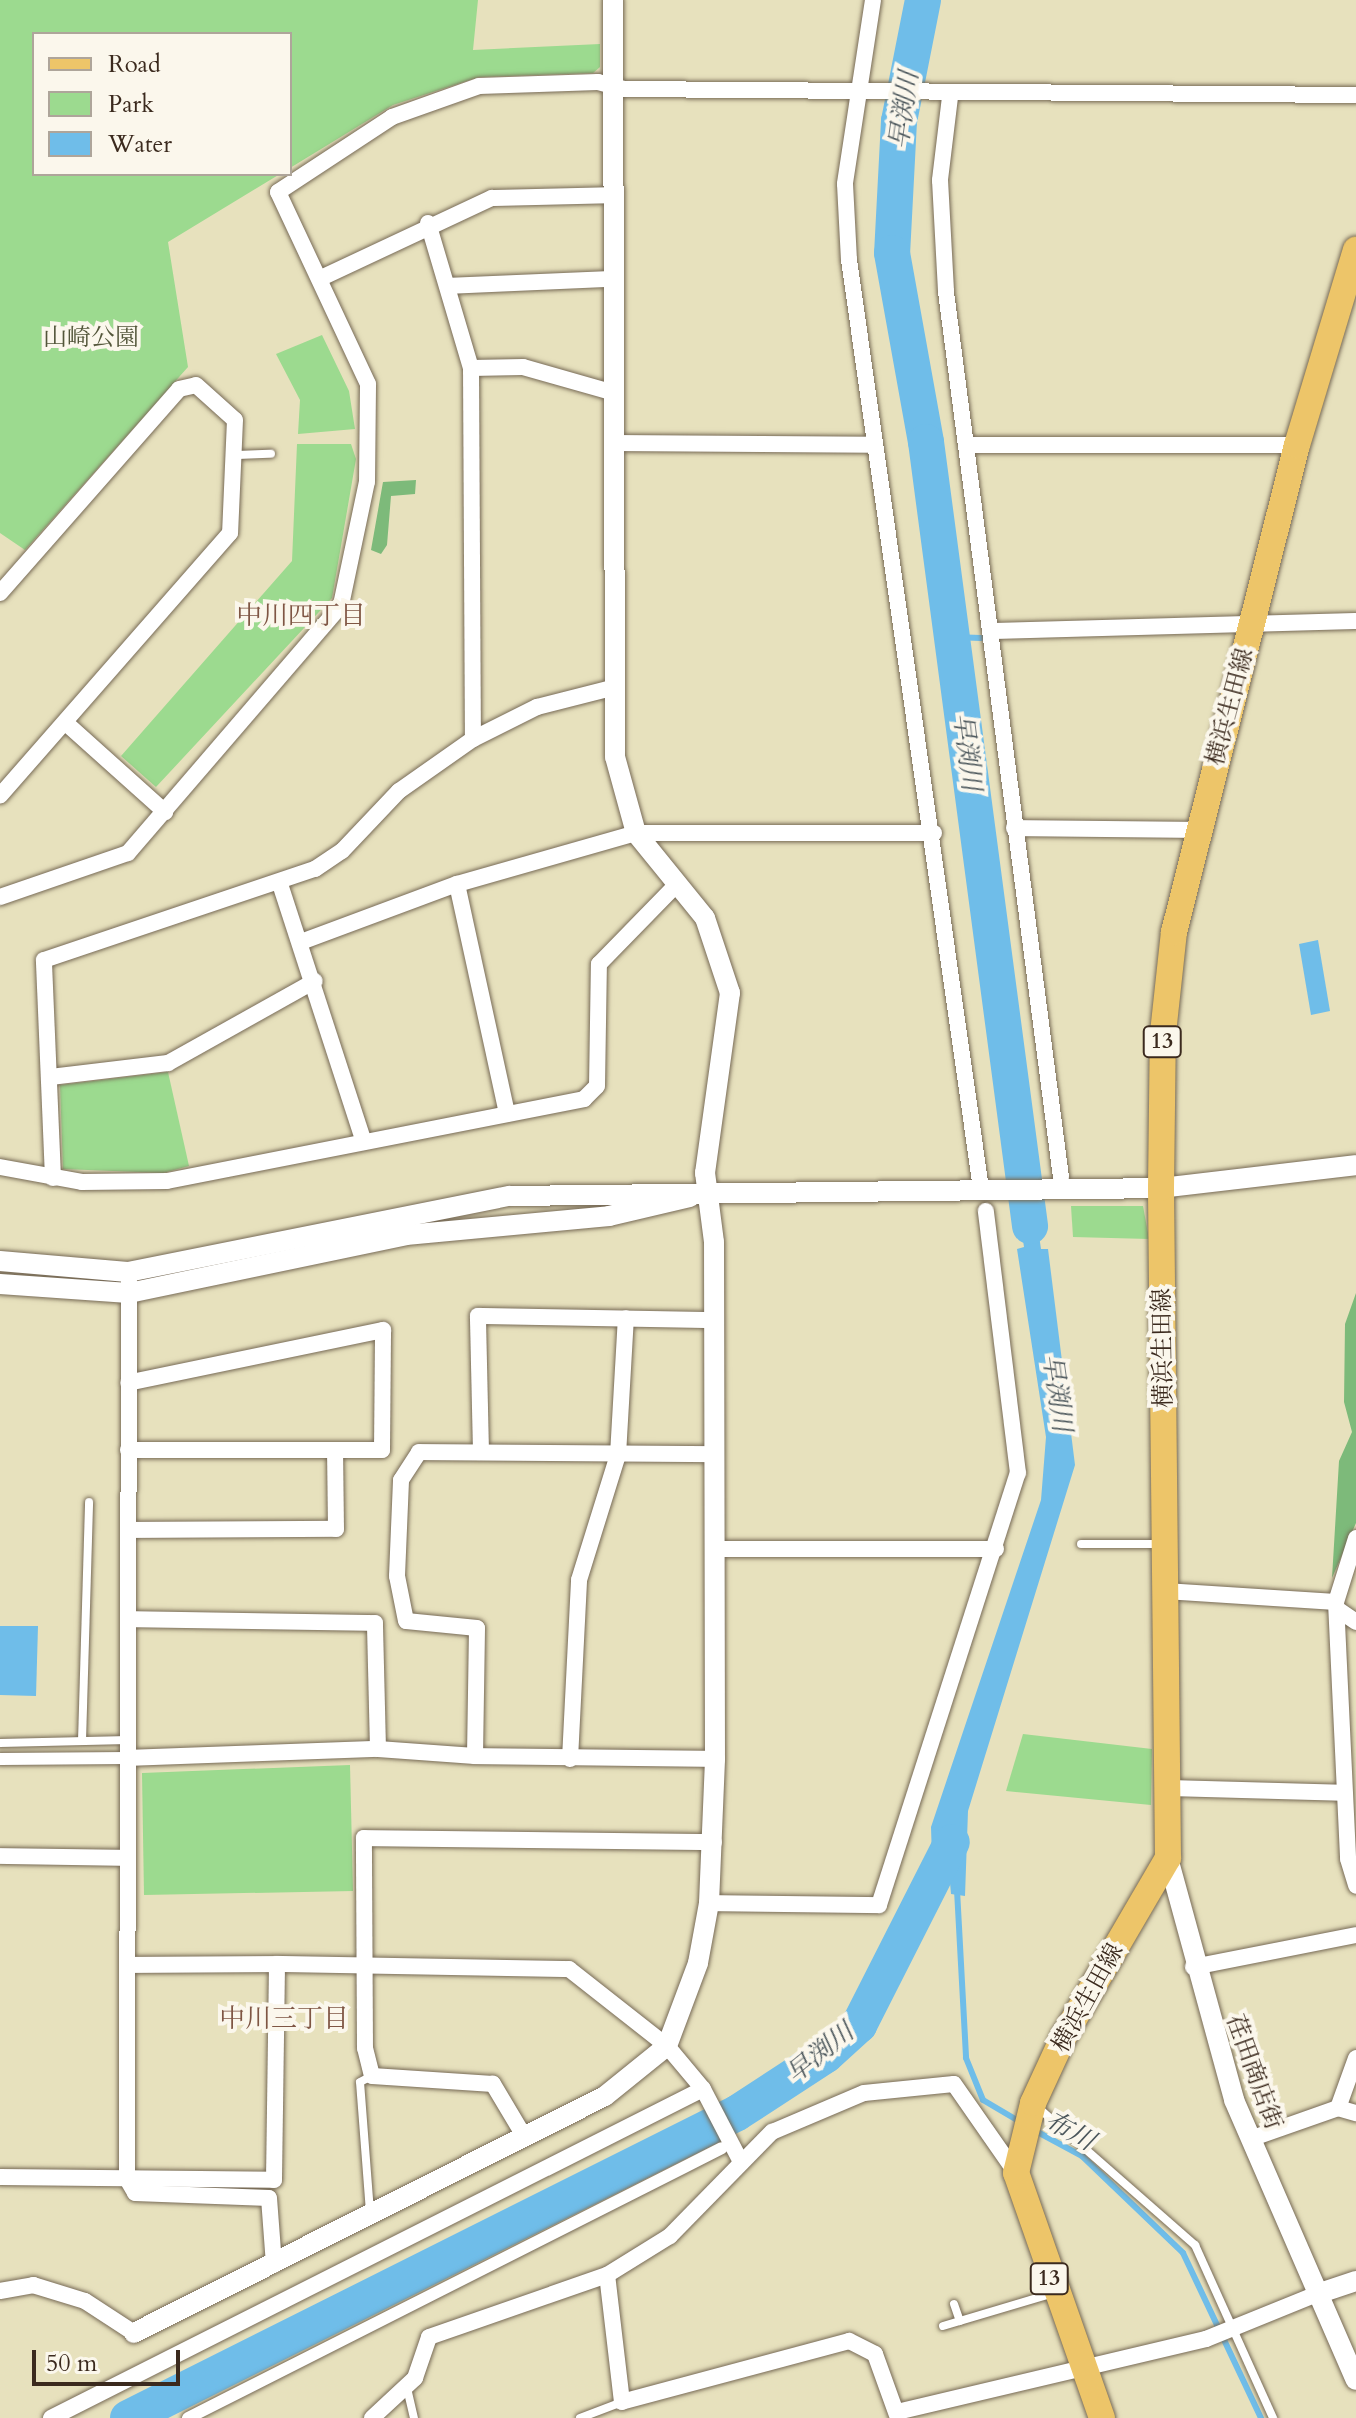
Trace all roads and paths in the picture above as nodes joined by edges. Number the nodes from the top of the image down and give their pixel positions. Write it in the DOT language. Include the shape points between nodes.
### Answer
graph roads {
  1 [pos="613,0"];
  2 [pos="873,0"];
  3 [pos="612,86"];
  4 [pos="855,88"];
  5 [pos="951,93"];
  6 [pos="1356,95"];
  7 [pos="611,195"];
  8 [pos="428,223"];
  9 [pos="1356,250"];
  10 [pos="321,278"];
  11 [pos="609,279"];
  12 [pos="448,286"];
  13 [pos="471,368"];
  14 [pos="611,392"];
  15 [pos="612,443"];
  16 [pos="873,445"];
  17 [pos="968,445"];
  18 [pos="1297,445"];
  19 [pos="271,454"];
  20 [pos="235,455"];
  21 [pos="0,593"];
  22 [pos="1356,621"];
  23 [pos="1251,627"];
  24 [pos="993,631"];
  25 [pos="612,688"];
  26 [pos="67,724"];
  27 [pos="473,739"];
  28 [pos="0,796"];
  29 [pos="165,812"];
  30 [pos="1014,828"];
  31 [pos="1196,830"];
  32 [pos="636,833"];
  33 [pos="934,833"];
  34 [pos="280,884"];
  35 [pos="457,884"];
  36 [pos="676,885"];
  37 [pos="0,897"];
  38 [pos="301,942"];
  39 [pos="315,981"];
  40 [pos="50,1077"];
  41 [pos="507,1114"];
  42 [pos="364,1142"];
  43 [pos="1356,1165"];
  44 [pos="0,1167"];
  45 [pos="53,1178"];
  46 [pos="1062,1184"];
  47 [pos="1161,1188"];
  48 [pos="708,1189"];
  49 [pos="981,1189"];
  50 [pos="986,1211"];
  51 [pos="0,1261"];
  52 [pos="128,1272"];
  53 [pos="0,1284"];
  54 [pos="129,1293"];
  55 [pos="626,1318"];
  56 [pos="711,1320"];
  57 [pos="128,1383"];
  58 [pos="128,1450"];
  59 [pos="335,1451"];
  60 [pos="481,1452"];
  61 [pos="716,1454"];
  62 [pos="618,1455"];
  63 [pos="89,1502"];
  64 [pos="128,1530"];
  65 [pos="1356,1538"];
  66 [pos="1081,1544"];
  67 [pos="1164,1544"];
  68 [pos="716,1549"];
  69 [pos="996,1549"];
  70 [pos="1165,1591"];
  71 [pos="1336,1606"];
  72 [pos="128,1619"];
  73 [pos="1356,1622"];
  74 [pos="128,1740"];
  75 [pos="82,1741"];
  76 [pos="0,1743"];
  77 [pos="378,1749"];
  78 [pos="475,1756"];
  79 [pos="127,1758"];
  80 [pos="0,1759"];
  81 [pos="570,1759"];
  82 [pos="715,1759"];
  83 [pos="1168,1788"];
  84 [pos="1343,1793"];
  85 [pos="714,1842"];
  86 [pos="0,1856"];
  87 [pos="127,1858"];
  88 [pos="1168,1858"];
  89 [pos="1356,1886"];
  90 [pos="709,1903"];
  91 [pos="1356,1935"];
  92 [pos="277,1964"];
  93 [pos="127,1965"];
  94 [pos="365,1967"];
  95 [pos="1193,1967"];
  96 [pos="667,2046"];
  97 [pos="1356,2058"];
  98 [pos="372,2076"];
  99 [pos="703,2089"];
  100 [pos="1033,2103"];
  101 [pos="1338,2108"];
  102 [pos="1356,2113"];
  103 [pos="524,2136"];
  104 [pos="1250,2139"];
  105 [pos="726,2145"];
  106 [pos="741,2162"];
  107 [pos="1016,2173"];
  108 [pos="0,2177"];
  109 [pos="127,2179"];
  110 [pos="372,2219"];
  111 [pos="274,2265"];
  112 [pos="607,2275"];
  113 [pos="1356,2281"];
  114 [pos="0,2291"];
  115 [pos="1054,2292"];
  116 [pos="1317,2294"];
  117 [pos="954,2304"];
  118 [pos="960,2321"];
  119 [pos="943,2326"];
  120 [pos="1230,2331"];
  121 [pos="134,2333"];
  122 [pos="1084,2367"];
  123 [pos="1356,2380"];
  124 [pos="406,2386"];
  125 [pos="622,2402"];
  126 [pos="897,2415"];
  127 [pos="51,2418"];
  128 [pos="188,2418"];
  129 [pos="372,2418"];
  130 [pos="414,2418"];
  131 [pos="580,2418"];
  132 [pos="1102,2418"];
  133 [pos="1273,2418"];
  1 -- 3 [label="street"];
  2 -- 4 [label="street"];
  3 -- 4 [label="street"];
  3 -- 7 [label="street"];
  3 -- 10 [label="street" via="479,86 392,117 286,182 279,206"];
  4 -- 5 [label="street"];
  4 -- 16 [label="street" via="845,184"];
  5 -- 6 [label="street"];
  5 -- 17 [label="street" via="940,180 945,278"];
  7 -- 8 [label="street" via="492,198"];
  7 -- 11 [label="street"];
  8 -- 10 [label="street"];
  8 -- 12 [label="street"];
  9 -- 18 [label="main road, 横浜生田線 / 13"];
  10 -- 29 [label="street" via="368,384 367,482 341,605"];
  11 -- 12 [label="street"];
  11 -- 14 [label="street"];
  12 -- 13 [label="street"];
  13 -- 14 [label="street" via="523,367"];
  13 -- 27 [label="street"];
  14 -- 15 [label="street"];
  15 -- 16 [label="street"];
  15 -- 25 [label="street"];
  16 -- 33 [label="street"];
  17 -- 18 [label="street"];
  17 -- 24 [label="street"];
  18 -- 23 [label="main road, 横浜生田線 / 13"];
  19 -- 20 [label="lane"];
  20 -- 21 [label="street" via="235,420 188,384"];
  20 -- 26 [label="street" via="230,533"];
  22 -- 23 [label="street"];
  23 -- 24 [label="street"];
  23 -- 31 [label="main road, 横浜生田線 / 13"];
  24 -- 30 [label="street"];
  25 -- 27 [label="street" via="537,707"];
  25 -- 32 [label="street" via="618,778"];
  26 -- 28 [label="street"];
  26 -- 29 [label="street"];
  27 -- 34 [label="street" via="399,791 342,851"];
  29 -- 37 [label="street" via="128,853"];
  30 -- 31 [label="street"];
  30 -- 46 [label="street"];
  31 -- 47 [label="main road, 横浜生田線 / 13" via="1163,1033"];
  32 -- 33 [label="street"];
  32 -- 35 [label="street"];
  32 -- 36 [label="street"];
  33 -- 49 [label="street"];
  34 -- 38 [label="street"];
  34 -- 40 [label="street" via="44,960"];
  35 -- 38 [label="street"];
  35 -- 41 [label="street"];
  36 -- 41 [label="street" via="599,964 595,1091"];
  36 -- 48 [label="street" via="720,943 730,993"];
  38 -- 39 [label="street"];
  39 -- 40 [label="street" via="168,1063"];
  39 -- 42 [label="street"];
  40 -- 45 [label="street"];
  41 -- 42 [label="street"];
  42 -- 45 [label="street" via="167,1181"];
  43 -- 47 [label="street"];
  44 -- 45 [label="street"];
  46 -- 47 [label="street"];
  46 -- 49 [label="street"];
  47 -- 67 [label="main road, 横浜生田線 / 13"];
  48 -- 49 [label="street"];
  48 -- 52 [label="street" via="456,1203"];
  48 -- 54 [label="street" via="609,1216 406,1235"];
  48 -- 56 [label="street"];
  50 -- 69 [label="street" via="1020,1453"];
  51 -- 52 [label="street"];
  52 -- 54 [label="street"];
  53 -- 54 [label="street"];
  54 -- 57 [label="street"];
  55 -- 56 [label="street"];
  55 -- 60 [label="street" via="478,1316"];
  55 -- 62 [label="street"];
  56 -- 61 [label="street"];
  57 -- 58 [label="street"];
  57 -- 59 [label="street" via="383,1330 382,1450"];
  58 -- 59 [label="street"];
  58 -- 64 [label="street"];
  59 -- 64 [label="street" via="336,1529"];
  60 -- 62 [label="street"];
  60 -- 78 [label="street" via="419,1452 401,1480 397,1576 406,1621 477,1628"];
  61 -- 62 [label="street"];
  61 -- 68 [label="street"];
  62 -- 81 [label="street" via="579,1580"];
  63 -- 75 [label="lane"];
  64 -- 72 [label="street"];
  65 -- 71 [label="street"];
  66 -- 67 [label="lane"];
  67 -- 70 [label="main road, 横浜生田線 / 13"];
  68 -- 69 [label="street"];
  68 -- 82 [label="street"];
  69 -- 90 [label="street" via="879,1905"];
  70 -- 71 [label="street"];
  70 -- 83 [label="main road, 横浜生田線 / 13"];
  71 -- 73 [label="street"];
  71 -- 84 [label="street"];
  72 -- 74 [label="street"];
  72 -- 77 [label="street" via="375,1623"];
  74 -- 75 [label="lane"];
  74 -- 79 [label="street"];
  75 -- 76 [label="lane"];
  77 -- 78 [label="street"];
  77 -- 79 [label="street"];
  78 -- 81 [label="street"];
  79 -- 80 [label="street"];
  79 -- 87 [label="street"];
  81 -- 82 [label="street"];
  82 -- 85 [label="street"];
  83 -- 84 [label="street"];
  83 -- 88 [label="main road, 横浜生田線 / 13"];
  84 -- 89 [label="street"];
  85 -- 90 [label="street"];
  85 -- 94 [label="street" via="364,1838"];
  86 -- 87 [label="street"];
  87 -- 93 [label="street"];
  88 -- 95 [label="street, 荏田商店街"];
  88 -- 100 [label="main road, 横浜生田線 / 13"];
  90 -- 96 [label="street" via="689,2001"];
  91 -- 95 [label="street"];
  92 -- 93 [label="street"];
  92 -- 94 [label="street"];
  92 -- 109 [label="street" via="274,2180"];
  93 -- 109 [label="street"];
  94 -- 96 [label="street" via="569,1969"];
  94 -- 98 [label="street"];
  95 -- 104 [label="street, 荏田商店街"];
  96 -- 99 [label="street"];
  96 -- 103 [label="street" via="605,2096"];
  97 -- 101 [label="street"];
  98 -- 103 [label="street" via="493,2084"];
  98 -- 110 [label="lane" via="360,2082"];
  99 -- 105 [label="street"];
  99 -- 127 [label="street"];
  100 -- 107 [label="main road, 横浜生田線 / 13"];
  100 -- 120 [label="lane" via="1069,2127 1195,2245"];
  101 -- 102 [label="street"];
  101 -- 104 [label="street"];
  103 -- 110 [label="street"];
  104 -- 116 [label="street, 荏田商店街"];
  105 -- 106 [label="street"];
  105 -- 128 [label="street"];
  106 -- 107 [label="street" via="772,2132 851,2099 932,2082 954,2084"];
  106 -- 112 [label="street" via="670,2236"];
  107 -- 115 [label="main road, 横浜生田線 / 13"];
  108 -- 109 [label="street"];
  109 -- 111 [label="street" via="135,2193 269,2198"];
  110 -- 111 [label="street"];
  111 -- 121 [label="street"];
  112 -- 124 [label="street" via="429,2337"];
  112 -- 125 [label="street"];
  113 -- 116 [label="street"];
  114 -- 121 [label="street" via="46,2289 85,2301"];
  115 -- 118 [label="lane"];
  115 -- 122 [label="main road, 横浜生田線 / 13"];
  116 -- 120 [label="street"];
  116 -- 123 [label="street, 荏田商店街"];
  117 -- 118 [label="lane"];
  118 -- 119 [label="lane"];
  120 -- 122 [label="street"];
  120 -- 133 [label="lane"];
  122 -- 126 [label="street"];
  122 -- 132 [label="main road, 横浜生田線 / 13"];
  124 -- 129 [label="street"];
  124 -- 130 [label="lane"];
  125 -- 126 [label="street" via="849,2341 875,2354"];
  125 -- 131 [label="lane"];
}
